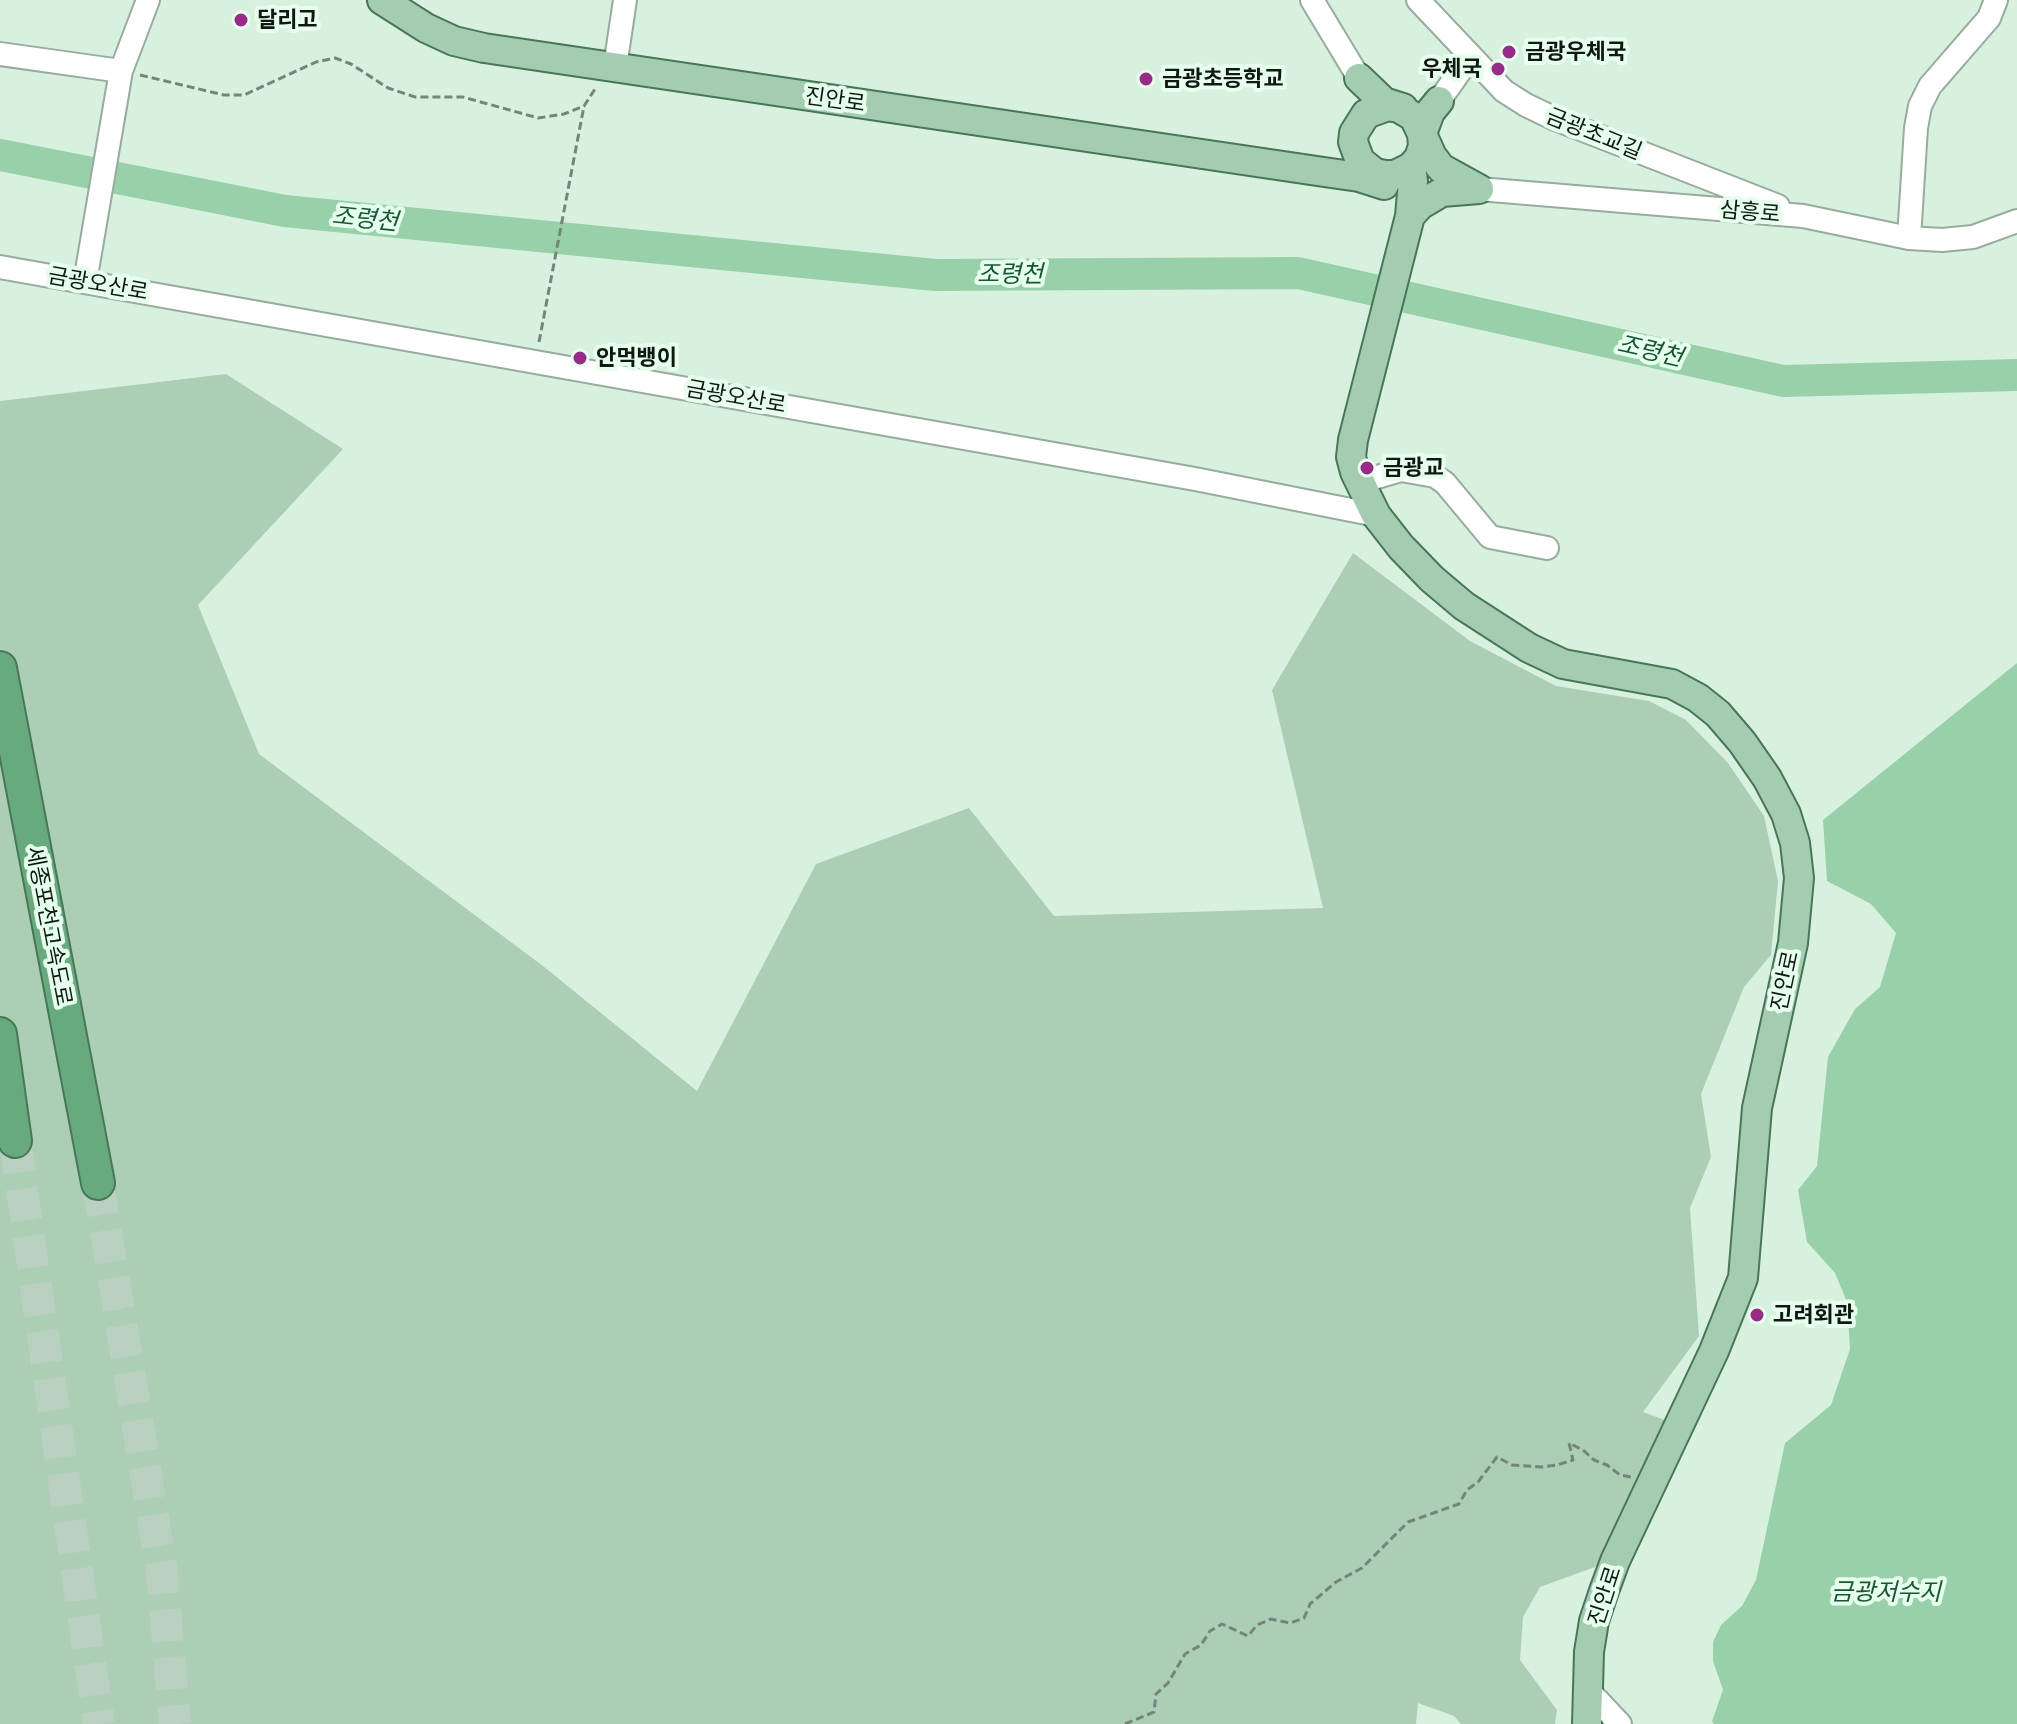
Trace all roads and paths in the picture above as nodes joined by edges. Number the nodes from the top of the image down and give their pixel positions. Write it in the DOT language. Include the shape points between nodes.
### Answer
graph roads {
  1 [pos="148,0"];
  2 [pos="382,0"];
  3 [pos="625,0"];
  4 [pos="1312,0"];
  5 [pos="1418,0"];
  6 [pos="1996,0"];
  7 [pos="0,54"];
  8 [pos="1470,57"];
  9 [pos="606,66"];
  10 [pos="1359,78"];
  11 [pos="120,79"];
  12 [pos="1439,101"];
  13 [pos="584,106"];
  14 [pos="1399,108"];
  15 [pos="1357,128"];
  16 [pos="1422,134"];
  17 [pos="1411,167"];
  18 [pos="1311,170"];
  19 [pos="1375,173"];
  20 [pos="1479,189"];
  21 [pos="1410,216"];
  22 [pos="1803,216"];
  23 [pos="2017,221"];
  24 [pos="1909,238"];
  25 [pos="0,267"];
  26 [pos="87,274"];
  27 [pos="538,348"];
  28 [pos="1360,482"];
  29 [pos="1376,515"];
  30 [pos="1547,548"];
  31 [pos="0,668"];
  32 [pos="0,1034"];
  33 [pos="15,1141"];
  34 [pos="98,1183"];
  35 [pos="1636,1477"];
  36 [pos="1586,1688"];
  37 [pos="1125,1724"];
  38 [pos="1587,1724"];
  39 [pos="1620,1724"];
  1 -- 11 [label="street"];
  2 -- 9 [label="main road, 진안로" via="454,41"];
  3 -- 9 [label="street"];
  4 -- 10 [label="street"];
  5 -- 8 [label="street, 금광초교길"];
  6 -- 24 [label="street" via="1989,18 1930,86 1920,106"];
  7 -- 11 [label="street"];
  8 -- 12 [label="street"];
  8 -- 22 [label="street, 금광초교길" via="1504,91 1555,119"];
  9 -- 13 [label="path"];
  9 -- 18 [label="main road, 진안로"];
  10 -- 14 [label="main road" via="1384,102"];
  10 -- 15 [label="main road"];
  11 -- 13 [label="path" via="244,95 335,58 415,97 463,97 538,118"];
  11 -- 26 [label="street"];
  12 -- 14 [label="main road" via="1419,109"];
  12 -- 16 [label="main road"];
  13 -- 27 [label="path"];
  14 -- 15 [label="main road" via="1376,108"];
  14 -- 16 [label="main road" via="1414,117"];
  15 -- 18 [label="main road" via="1332,157"];
  15 -- 19 [label="main road" via="1355,152"];
  16 -- 17 [label="main road" via="1419,158"];
  16 -- 20 [label="main road" via="1441,168"];
  17 -- 19 [label="main road" via="1395,175"];
  17 -- 20 [label="main road" via="1437,182"];
  17 -- 21 [label="main road"];
  18 -- 19 [label="main road"];
  18 -- 21 [label="main road" via="1388,187"];
  19 -- 21 [label="main road" via="1397,187"];
  20 -- 21 [label="main road" via="1442,192"];
  20 -- 22 [label="street, 삼흥로"];
  21 -- 28 [label="main road, 진안로" via="1353,440 1351,457"];
  22 -- 24 [label="street, 삼흥로"];
  23 -- 24 [label="street, 삼흥로" via="1973,237"];
  25 -- 26 [label="street, 금광오산로"];
  26 -- 29 [label="street, 금광오산로"];
  28 -- 29 [label="main road, 진안로"];
  28 -- 30 [label="street" via="1401,470 1435,476 1490,537"];
  29 -- 36 [label="main road, 진안로" via="1432,579 1529,648 1563,664 1672,684 1698,698 1718,714 1767,778 1795,843 1798,908 1757,1108 1743,1278 1615,1561 1594,1621"];
  31 -- 34 [label="highway, 세종포천고속도로"];
  32 -- 33 [label="highway"];
  35 -- 37 [label="path" via="1620,1475 1569,1443 1573,1460 1557,1465 1512,1465 1497,1457 1459,1504 1408,1522 1362,1568 1310,1604 1304,1618 1290,1623 1271,1619 1248,1636 1222,1624 1210,1631 1201,1645 1185,1654 1156,1694 1154,1712"];
  36 -- 38 [label="main road, 진안로"];
  36 -- 39 [label="street"];
}
